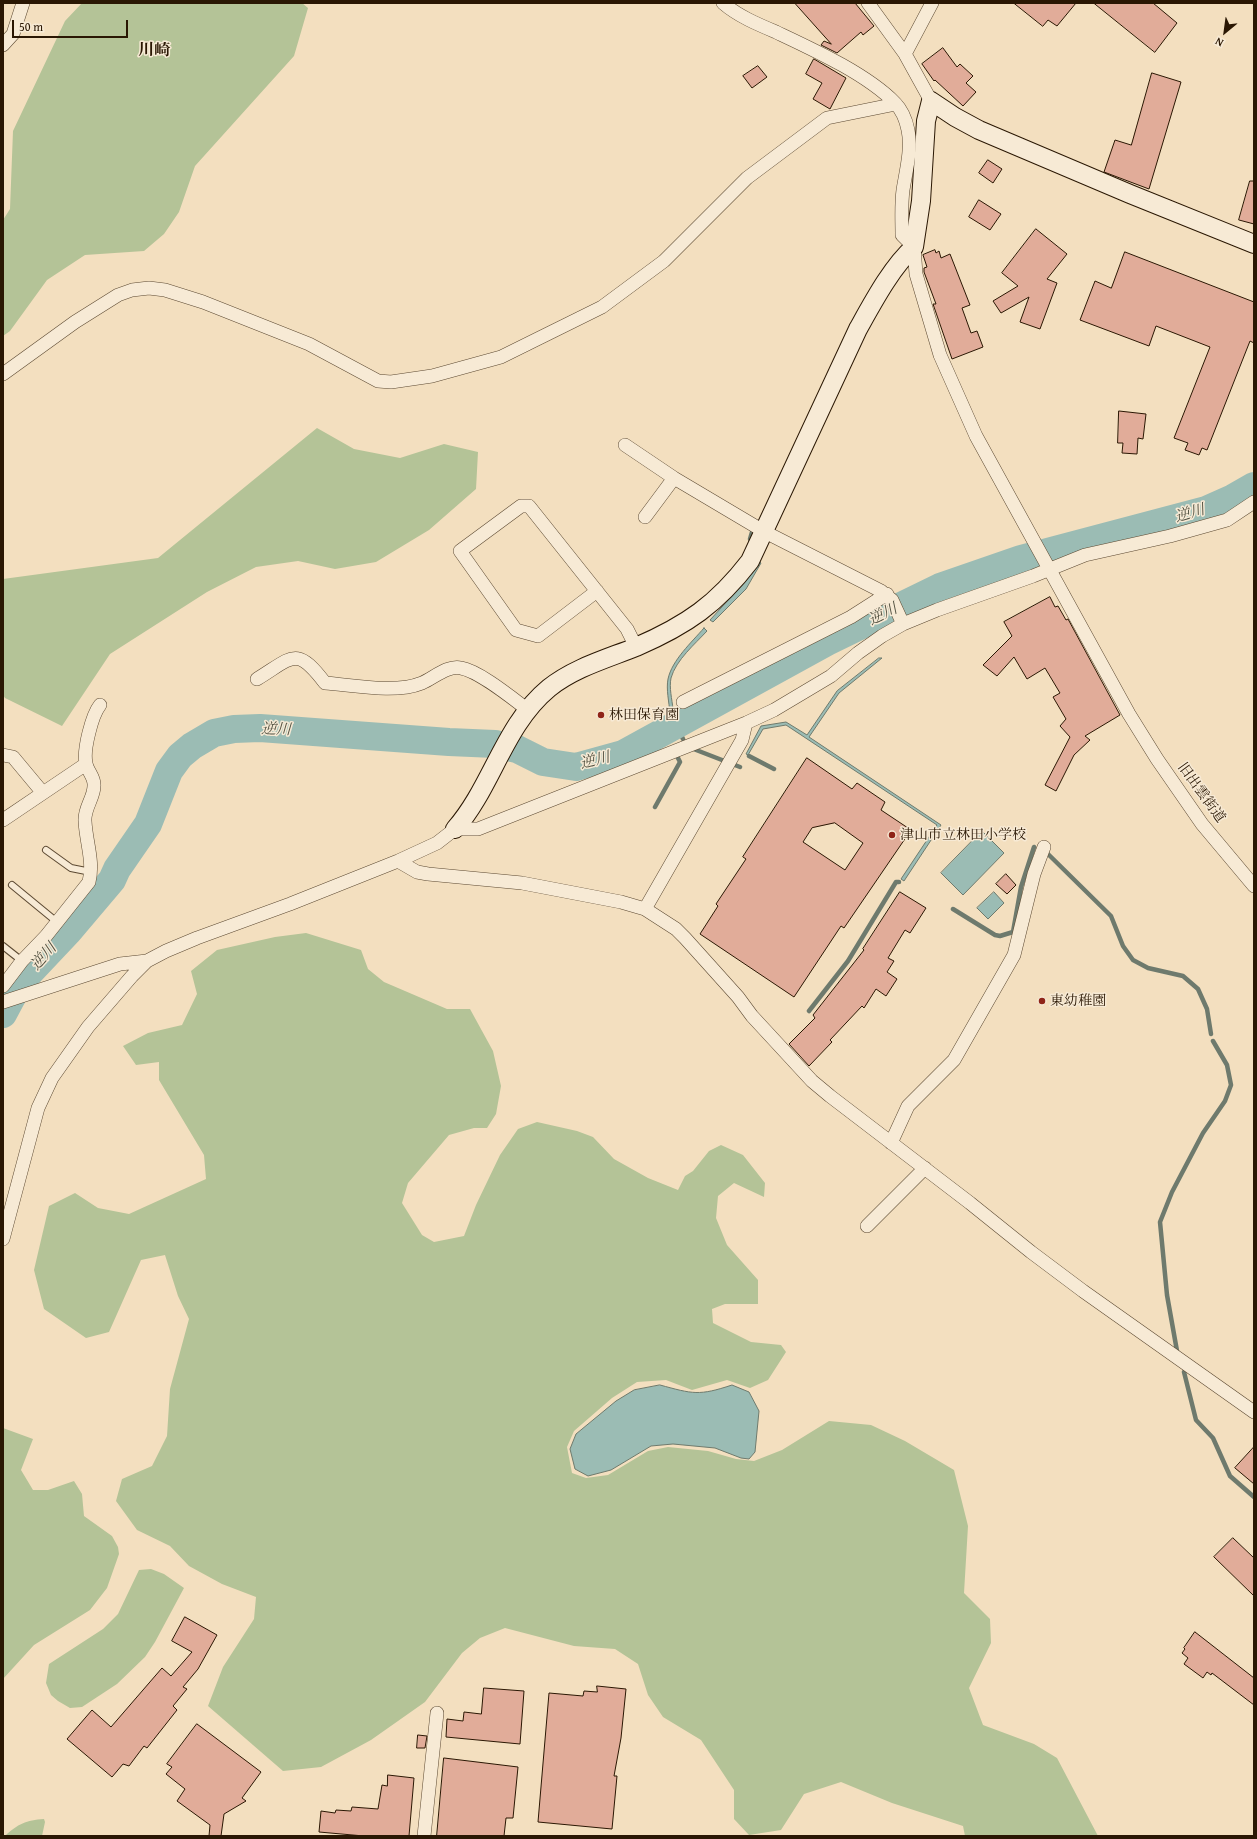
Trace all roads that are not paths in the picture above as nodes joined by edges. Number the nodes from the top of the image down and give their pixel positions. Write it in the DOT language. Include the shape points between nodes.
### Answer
graph roads {
  1 [pos="23,3"];
  2 [pos="723,3"];
  3 [pos="868,3"];
  4 [pos="932,3"];
  5 [pos="3,45"];
  6 [pos="905,54"];
  7 [pos="931,101"];
  8 [pos="896,104"];
  9 [pos="1254,244"];
  10 [pos="914,247"];
  11 [pos="3,374"];
  12 [pos="625,445"];
  13 [pos="674,478"];
  14 [pos="1254,502"];
  15 [pos="645,517"];
  16 [pos="765,532"];
  17 [pos="1048,566"];
  18 [pos="597,591"];
  19 [pos="889,597"];
  20 [pos="901,619"];
  21 [pos="636,646"];
  22 [pos="257,679"];
  23 [pos="683,702"];
  24 [pos="100,705"];
  25 [pos="528,710"];
  26 [pos="746,723"];
  27 [pos="3,755"];
  28 [pos="86,764"];
  29 [pos="43,793"];
  30 [pos="3,820"];
  31 [pos="455,829"];
  32 [pos="1044,846"];
  33 [pos="46,850"];
  34 [pos="398,861"];
  35 [pos="91,872"];
  36 [pos="12,885"];
  37 [pos="1254,886"];
  38 [pos="645,909"];
  39 [pos="57,922"];
  40 [pos="3,946"];
  41 [pos="22,961"];
  42 [pos="147,961"];
  43 [pos="3,986"];
  44 [pos="3,1002"];
  45 [pos="891,1143"];
  46 [pos="925,1168"];
  47 [pos="867,1226"];
  48 [pos="3,1239"];
  49 [pos="1254,1412"];
  50 [pos="437,1713"];
  51 [pos="424,1836"];
  1 -- 5 [label="street" via="13,34"];
  2 -- 8 [label="street" via="742,16 811,49 861,77"];
  3 -- 6 [label="street"];
  4 -- 6 [label="street"];
  6 -- 7 [label="street"];
  7 -- 9 [label="street" via="979,130"];
  7 -- 10 [label="street" via="926,121 921,201"];
  8 -- 10 [label="street" via="908,130 909,144 903,192 902,235"];
  8 -- 11 [label="street" via="826,118 747,178 664,261 602,307 501,357 432,376 391,382 378,381 310,344 203,302 165,290 149,288 118,294"];
  10 -- 16 [label="street" via="874,300 858,329"];
  10 -- 17 [label="street, 旧出雲街道" via="916,274 940,355 976,436"];
  12 -- 13 [label="street"];
  13 -- 15 [label="street"];
  13 -- 16 [label="street"];
  14 -- 17 [label="street" via="1227,520"];
  16 -- 19 [label="street"];
  16 -- 21 [label="street" via="736,580 718,599 668,632"];
  17 -- 20 [label="street" via="937,610"];
  17 -- 37 [label="street, 旧出雲街道" via="1129,714 1157,759 1202,824"];
  18 -- 18 [label="street" via="538,636 516,630 460,551 521,506 529,506"];
  18 -- 21 [label="street"];
  19 -- 20 [label="street"];
  19 -- 23 [label="street"];
  20 -- 26 [label="street" via="831,676 805,693"];
  21 -- 25 [label="street" via="569,674 548,689"];
  22 -- 25 [label="street" via="291,658 301,658 311,665 325,683 381,687 404,688 421,683 446,670 459,668 471,671"];
  24 -- 28 [label="street" via="96,710 86,748"];
  25 -- 31 [label="street" via="498,757 474,803"];
  26 -- 31 [label="street" via="478,829"];
  26 -- 38 [label="street" via="742,740"];
  27 -- 29 [label="street" via="13,757"];
  28 -- 29 [label="street"];
  28 -- 35 [label="street" via="94,778 85,821"];
  29 -- 30 [label="street"];
  31 -- 34 [label="street" via="437,843"];
  32 -- 45 [label="street" via="1034,874 1014,955 954,1060 908,1106"];
  33 -- 35 [label="lane" via="71,868"];
  34 -- 38 [label="street" via="417,872 522,883"];
  34 -- 42 [label="street" via="197,938"];
  35 -- 39 [label="street" via="89,882"];
  36 -- 39 [label="lane"];
  38 -- 45 [label="street" via="676,929 685,938 812,1081"];
  39 -- 41 [label="street"];
  40 -- 41 [label="lane"];
  41 -- 43 [label="street"];
  42 -- 44 [label="street" via="120,964"];
  42 -- 48 [label="street" via="88,1028 52,1078 38,1108"];
  45 -- 46 [label="street"];
  46 -- 47 [label="street"];
  46 -- 49 [label="street" via="1077,1287"];
  50 -- 51 [label="street"];
}
